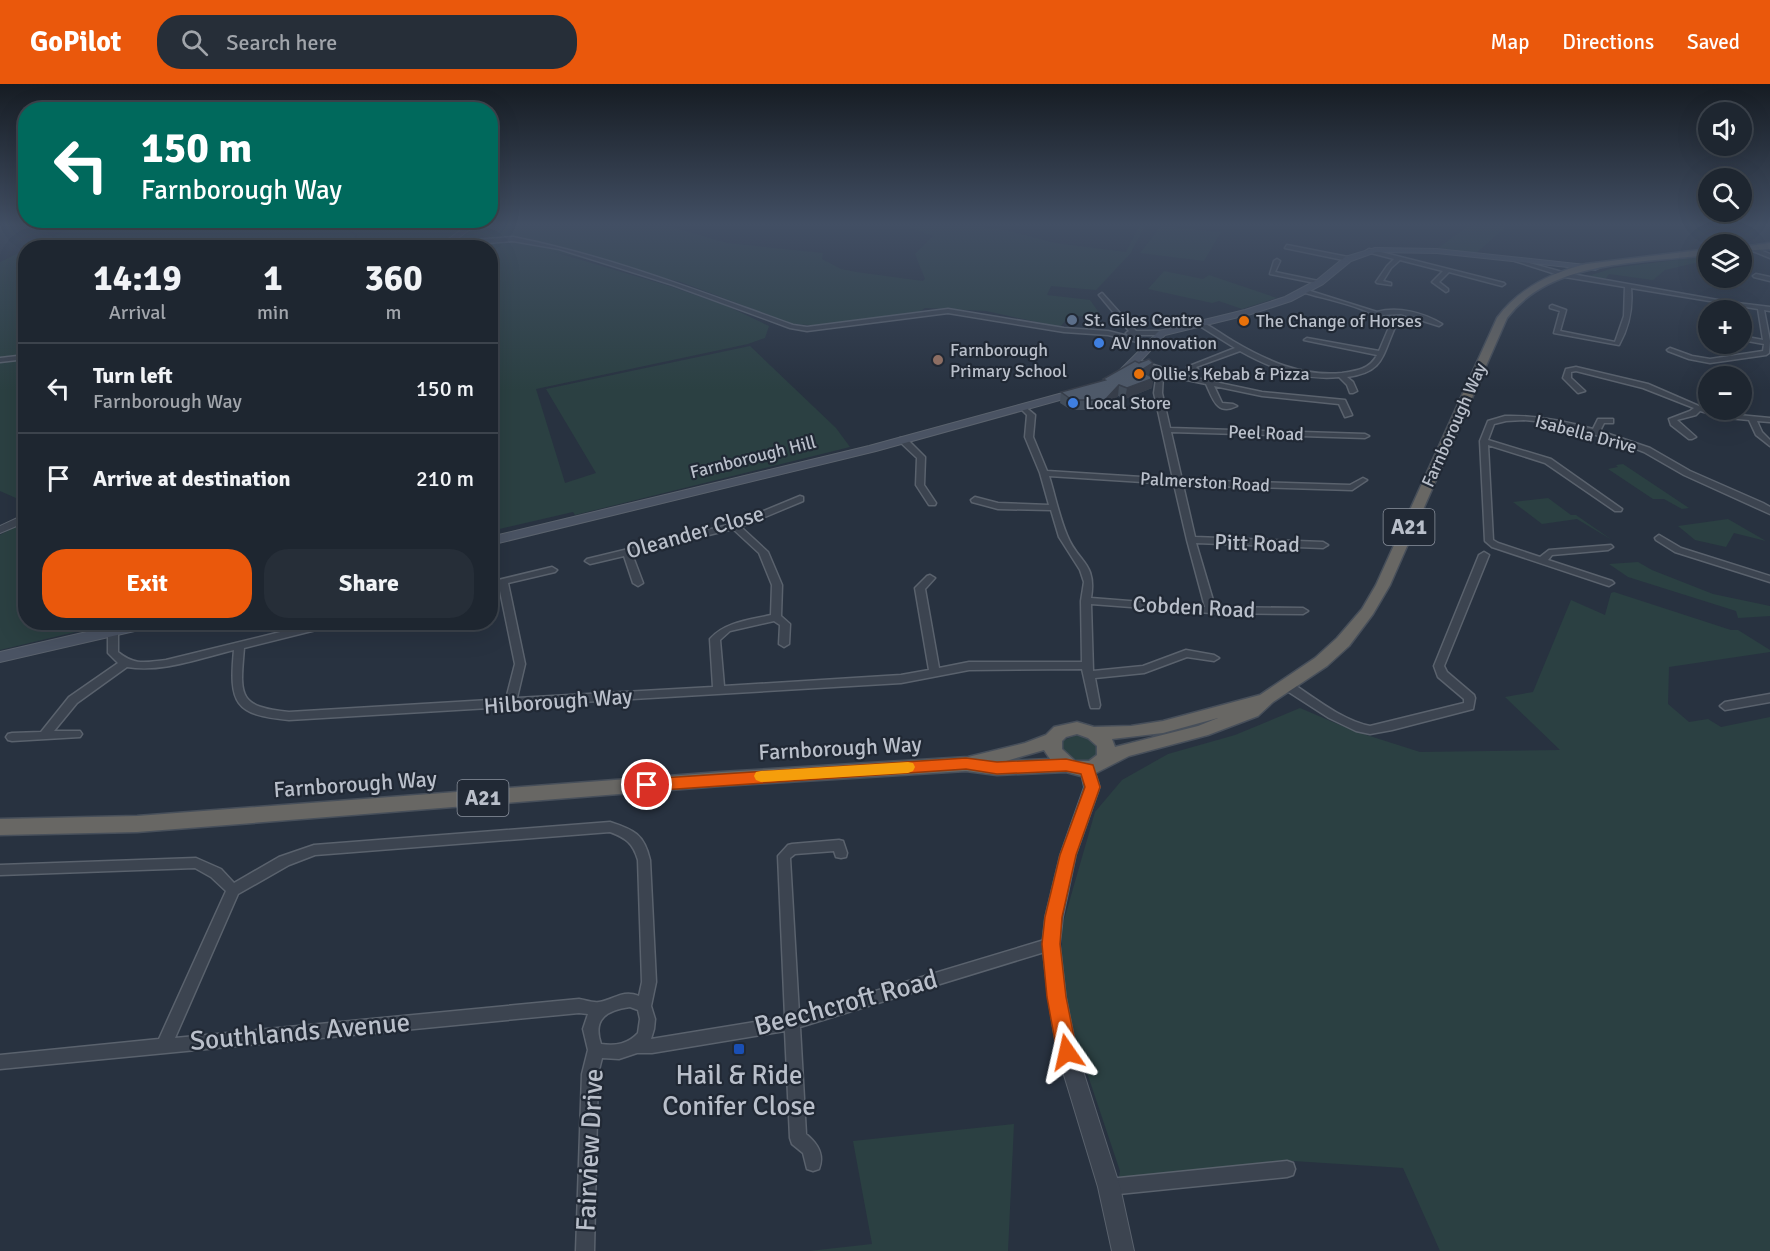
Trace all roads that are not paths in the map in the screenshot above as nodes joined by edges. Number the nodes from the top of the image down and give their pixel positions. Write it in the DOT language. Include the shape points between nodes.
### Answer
graph roads {
  1 [pos="664,280"];
  2 [pos="1312,280"];
  3 [pos="1380,280"];
  4 [pos="1437,280"];
  5 [pos="1487,280"];
  6 [pos="1554,280"];
  7 [pos="1596,280"];
  8 [pos="1320,282"];
  9 [pos="1389,284"];
  10 [pos="1502,284"];
  11 [pos="1628,286"];
  12 [pos="1446,290"];
  13 [pos="1304,291"];
  14 [pos="1102,295"];
  15 [pos="1552,308"];
  16 [pos="1761,309"];
  17 [pos="1770,309"];
  18 [pos="1377,314"];
  19 [pos="1197,322"];
  20 [pos="1440,324"];
  21 [pos="1162,333"];
  22 [pos="1132,335"];
  23 [pos="1307,340"];
  24 [pos="1752,340"];
  25 [pos="1150,343"];
  26 [pos="1767,343"];
  27 [pos="1241,348"];
  28 [pos="1670,350"];
  29 [pos="1379,353"];
  30 [pos="1768,354"];
  31 [pos="18,358"];
  32 [pos="0,360"];
  33 [pos="1137,361"];
  34 [pos="1195,369"];
  35 [pos="1160,372"];
  36 [pos="1342,376"];
  37 [pos="1111,379"];
  38 [pos="1209,382"];
  39 [pos="1093,386"];
  40 [pos="1353,391"];
  41 [pos="1581,391"];
  42 [pos="1233,406"];
  43 [pos="1023,407"];
  44 [pos="1698,408"];
  45 [pos="1698,409"];
  46 [pos="1348,415"];
  47 [pos="1752,419"];
  48 [pos="1770,420"];
  49 [pos="1610,421"];
  50 [pos="1167,430"];
  51 [pos="1595,433"];
  52 [pos="1365,436"];
  53 [pos="1692,437"];
  54 [pos="903,440"];
  55 [pos="1484,441"];
  56 [pos="1770,444"];
  57 [pos="1044,473"];
  58 [pos="1363,480"];
  59 [pos="1179,482"];
  60 [pos="800,499"];
  61 [pos="975,500"];
  62 [pos="932,503"];
  63 [pos="1054,507"];
  64 [pos="1767,508"];
  65 [pos="1618,509"];
  66 [pos="18,521"];
  67 [pos="735,526"];
  68 [pos="0,530"];
  69 [pos="1659,538"];
  70 [pos="498,539"];
  71 [pos="1191,540"];
  72 [pos="1323,545"];
  73 [pos="1608,547"];
  74 [pos="627,552"];
  75 [pos="1484,555"];
  76 [pos="590,561"];
  77 [pos="1541,561"];
  78 [pos="552,570"];
  79 [pos="930,578"];
  80 [pos="1770,579"];
  81 [pos="503,582"];
  82 [pos="498,583"];
  83 [pos="638,583"];
  84 [pos="1609,583"];
  85 [pos="1086,601"];
  86 [pos="1211,610"];
  87 [pos="1303,611"];
  88 [pos="776,617"];
  89 [pos="121,630"];
  90 [pos="304,630"];
  91 [pos="113,632"];
  92 [pos="784,644"];
  93 [pos="239,646"];
  94 [pos="0,657"];
  95 [pos="1214,657"];
  96 [pos="125,663"];
  97 [pos="1088,670"];
  98 [pos="934,671"];
  99 [pos="1288,686"];
  100 [pos="719,690"];
  101 [pos="1267,698"];
  102 [pos="1770,698"];
  103 [pos="510,704"];
  104 [pos="1095,705"];
  105 [pos="1725,706"];
  106 [pos="1094,733"];
  107 [pos="76,734"];
  108 [pos="44,735"];
  109 [pos="12,737"];
  110 [pos="1052,740"];
  111 [pos="1106,758"];
  112 [pos="966,764"];
  113 [pos="1066,765"];
  114 [pos="1088,769"];
  115 [pos="0,827"];
  116 [pos="841,853"];
  117 [pos="0,870"];
  118 [pos="233,890"];
  119 [pos="1051,944"];
  120 [pos="644,1006"];
  121 [pos="600,1009"];
  122 [pos="790,1023"];
  123 [pos="164,1045"];
  124 [pos="637,1046"];
  125 [pos="596,1050"];
  126 [pos="0,1062"];
  127 [pos="813,1163"];
  128 [pos="1287,1169"];
  129 [pos="1109,1187"];
  130 [pos="585,1251"];
  131 [pos="1123,1251"];
  1 -- 22 [label="street" via="807,329 948,311 1064,330"];
  2 -- 8 [label="street"];
  3 -- 9 [label="street"];
  4 -- 12 [label="street"];
  5 -- 10 [label="street"];
  6 -- 99 [label="highway, Farnborough Way / A21" via="1514,302 1504,314 1372,604 1343,642"];
  7 -- 11 [label="street"];
  8 -- 13 [label="main road"];
  11 -- 15 [label="street" via="1626,326 1617,344 1556,332 1563,310"];
  11 -- 16 [label="street"];
  13 -- 18 [label="street"];
  13 -- 19 [label="main road" via="1248,312"];
  14 -- 22 [label="street"];
  16 -- 17 [label="street"];
  16 -- 26 [label="street"];
  18 -- 20 [label="street" via="1400,311"];
  18 -- 29 [label="street" via="1393,325"];
  19 -- 21 [label="main road"];
  19 -- 27 [label="street"];
  21 -- 22 [label="street"];
  21 -- 25 [label="main road"];
  22 -- 25 [label="street"];
  23 -- 29 [label="street"];
  24 -- 26 [label="street"];
  25 -- 33 [label="main road"];
  26 -- 30 [label="street"];
  27 -- 34 [label="street" via="1190,367"];
  27 -- 36 [label="street" via="1295,372"];
  28 -- 30 [label="street" via="1710,361"];
  29 -- 36 [label="street" via="1375,364"];
  31 -- 32 [label="street"];
  33 -- 35 [label="street"];
  33 -- 37 [label="main road"];
  35 -- 38 [label="street"];
  35 -- 50 [label="street" via="1158,393"];
  36 -- 40 [label="street"];
  38 -- 42 [label="street" via="1219,405"];
  38 -- 46 [label="street" via="1262,394 1342,402"];
  39 -- 43 [label="main road, Farnborough Hill"];
  41 -- 44 [label="street" via="1566,375 1569,369 1646,386"];
  43 -- 54 [label="main road, Farnborough Hill"];
  43 -- 57 [label="street" via="1031,415 1029,437"];
  45 -- 53 [label="street" via="1673,419"];
  47 -- 48 [label="street"];
  47 -- 56 [label="street"];
  49 -- 51 [label="street" via="1601,421"];
  50 -- 52 [label="street, Peel Road"];
  50 -- 59 [label="street"];
  51 -- 55 [label="street, Isabella Drive" via="1533,418 1509,418 1491,423"];
  51 -- 64 [label="street, Isabella Drive" via="1647,451 1680,470"];
  54 -- 62 [label="street" via="921,457 920,485"];
  54 -- 70 [label="main road, Farnborough Hill"];
  55 -- 65 [label="street" via="1548,461"];
  55 -- 77 [label="street" via="1490,541"];
  57 -- 59 [label="street, Palmerston Road"];
  57 -- 63 [label="street"];
  58 -- 59 [label="street, Palmerston Road" via="1352,488"];
  59 -- 71 [label="street"];
  60 -- 67 [label="street, Oleander Close"];
  61 -- 63 [label="street" via="998,506"];
  63 -- 85 [label="street" via="1062,537 1085,570 1089,582"];
  66 -- 68 [label="street"];
  67 -- 74 [label="street, Oleander Close"];
  67 -- 88 [label="street" via="763,552 777,585"];
  69 -- 80 [label="street" via="1678,550"];
  71 -- 72 [label="street, Pitt Road"];
  71 -- 86 [label="street"];
  73 -- 77 [label="street" via="1550,553"];
  74 -- 76 [label="street, Oleander Close"];
  74 -- 83 [label="street"];
  75 -- 99 [label="street" via="1439,666 1442,674 1470,698 1466,708 1370,730 1334,715"];
  77 -- 84 [label="street"];
  78 -- 81 [label="street"];
  79 -- 98 [label="street" via="920,588"];
  81 -- 82 [label="street"];
  81 -- 103 [label="street" via="520,664"];
  85 -- 86 [label="street, Cobden Road"];
  85 -- 97 [label="street"];
  86 -- 87 [label="street, Cobden Road"];
  88 -- 92 [label="street" via="785,624"];
  88 -- 100 [label="street" via="727,629 715,639"];
  89 -- 91 [label="main road"];
  90 -- 93 [label="street"];
  91 -- 94 [label="main road"];
  91 -- 96 [label="street" via="113,653"];
  93 -- 96 [label="street" via="158,665"];
  93 -- 103 [label="street, Hilborough Way" via="237,694 260,712 300,715"];
  95 -- 97 [label="street, Hilborough Way" via="1186,653 1144,669"];
  96 -- 108 [label="street" via="73,700"];
  97 -- 98 [label="street, Hilborough Way" via="969,666"];
  97 -- 104 [label="street"];
  98 -- 100 [label="street, Hilborough Way" via="901,679"];
  99 -- 101 [label="highway, Farnborough Way / A21"];
  100 -- 103 [label="street, Hilborough Way"];
  101 -- 106 [label="highway, Farnborough Way / A21" via="1163,727"];
  101 -- 111 [label="highway, Farnborough Way / A21" via="1252,712 1220,726"];
  102 -- 105 [label="street"];
  106 -- 110 [label="highway" via="1069,729"];
  106 -- 111 [label="highway" via="1106,744"];
  107 -- 108 [label="street"];
  108 -- 109 [label="street"];
  110 -- 112 [label="highway, Farnborough Way / A21"];
  110 -- 113 [label="highway" via="1053,753"];
  111 -- 114 [label="highway"];
  112 -- 113 [label="highway, Farnborough Way / A21" via="997,768"];
  112 -- 115 [label="highway, Farnborough Way / A21" via="157,823"];
  113 -- 114 [label="highway"];
  114 -- 119 [label="street" via="1092,787 1068,855"];
  116 -- 122 [label="street" via="839,845 792,849 784,856"];
  117 -- 118 [label="street" via="196,863 216,873"];
  118 -- 120 [label="street" via="284,861 314,850 609,827 630,834 641,847 644,860 649,982"];
  118 -- 123 [label="street"];
  119 -- 122 [label="street, Beechcroft Road"];
  119 -- 129 [label="street" via="1067,1052"];
  120 -- 121 [label="street" via="631,1000 615,1001"];
  120 -- 124 [label="street" via="649,1019"];
  121 -- 123 [label="street, Southlands Avenue" via="568,1007"];
  121 -- 125 [label="street" via="591,1022 590,1037"];
  122 -- 124 [label="street, Beechcroft Road"];
  122 -- 127 [label="street" via="798,1138 811,1149"];
  123 -- 126 [label="street, Southlands Avenue"];
  124 -- 125 [label="street" via="625,1052"];
  125 -- 130 [label="street, Fairview Drive" via="590,1074"];
  128 -- 129 [label="street"];
  129 -- 131 [label="street"];
}
